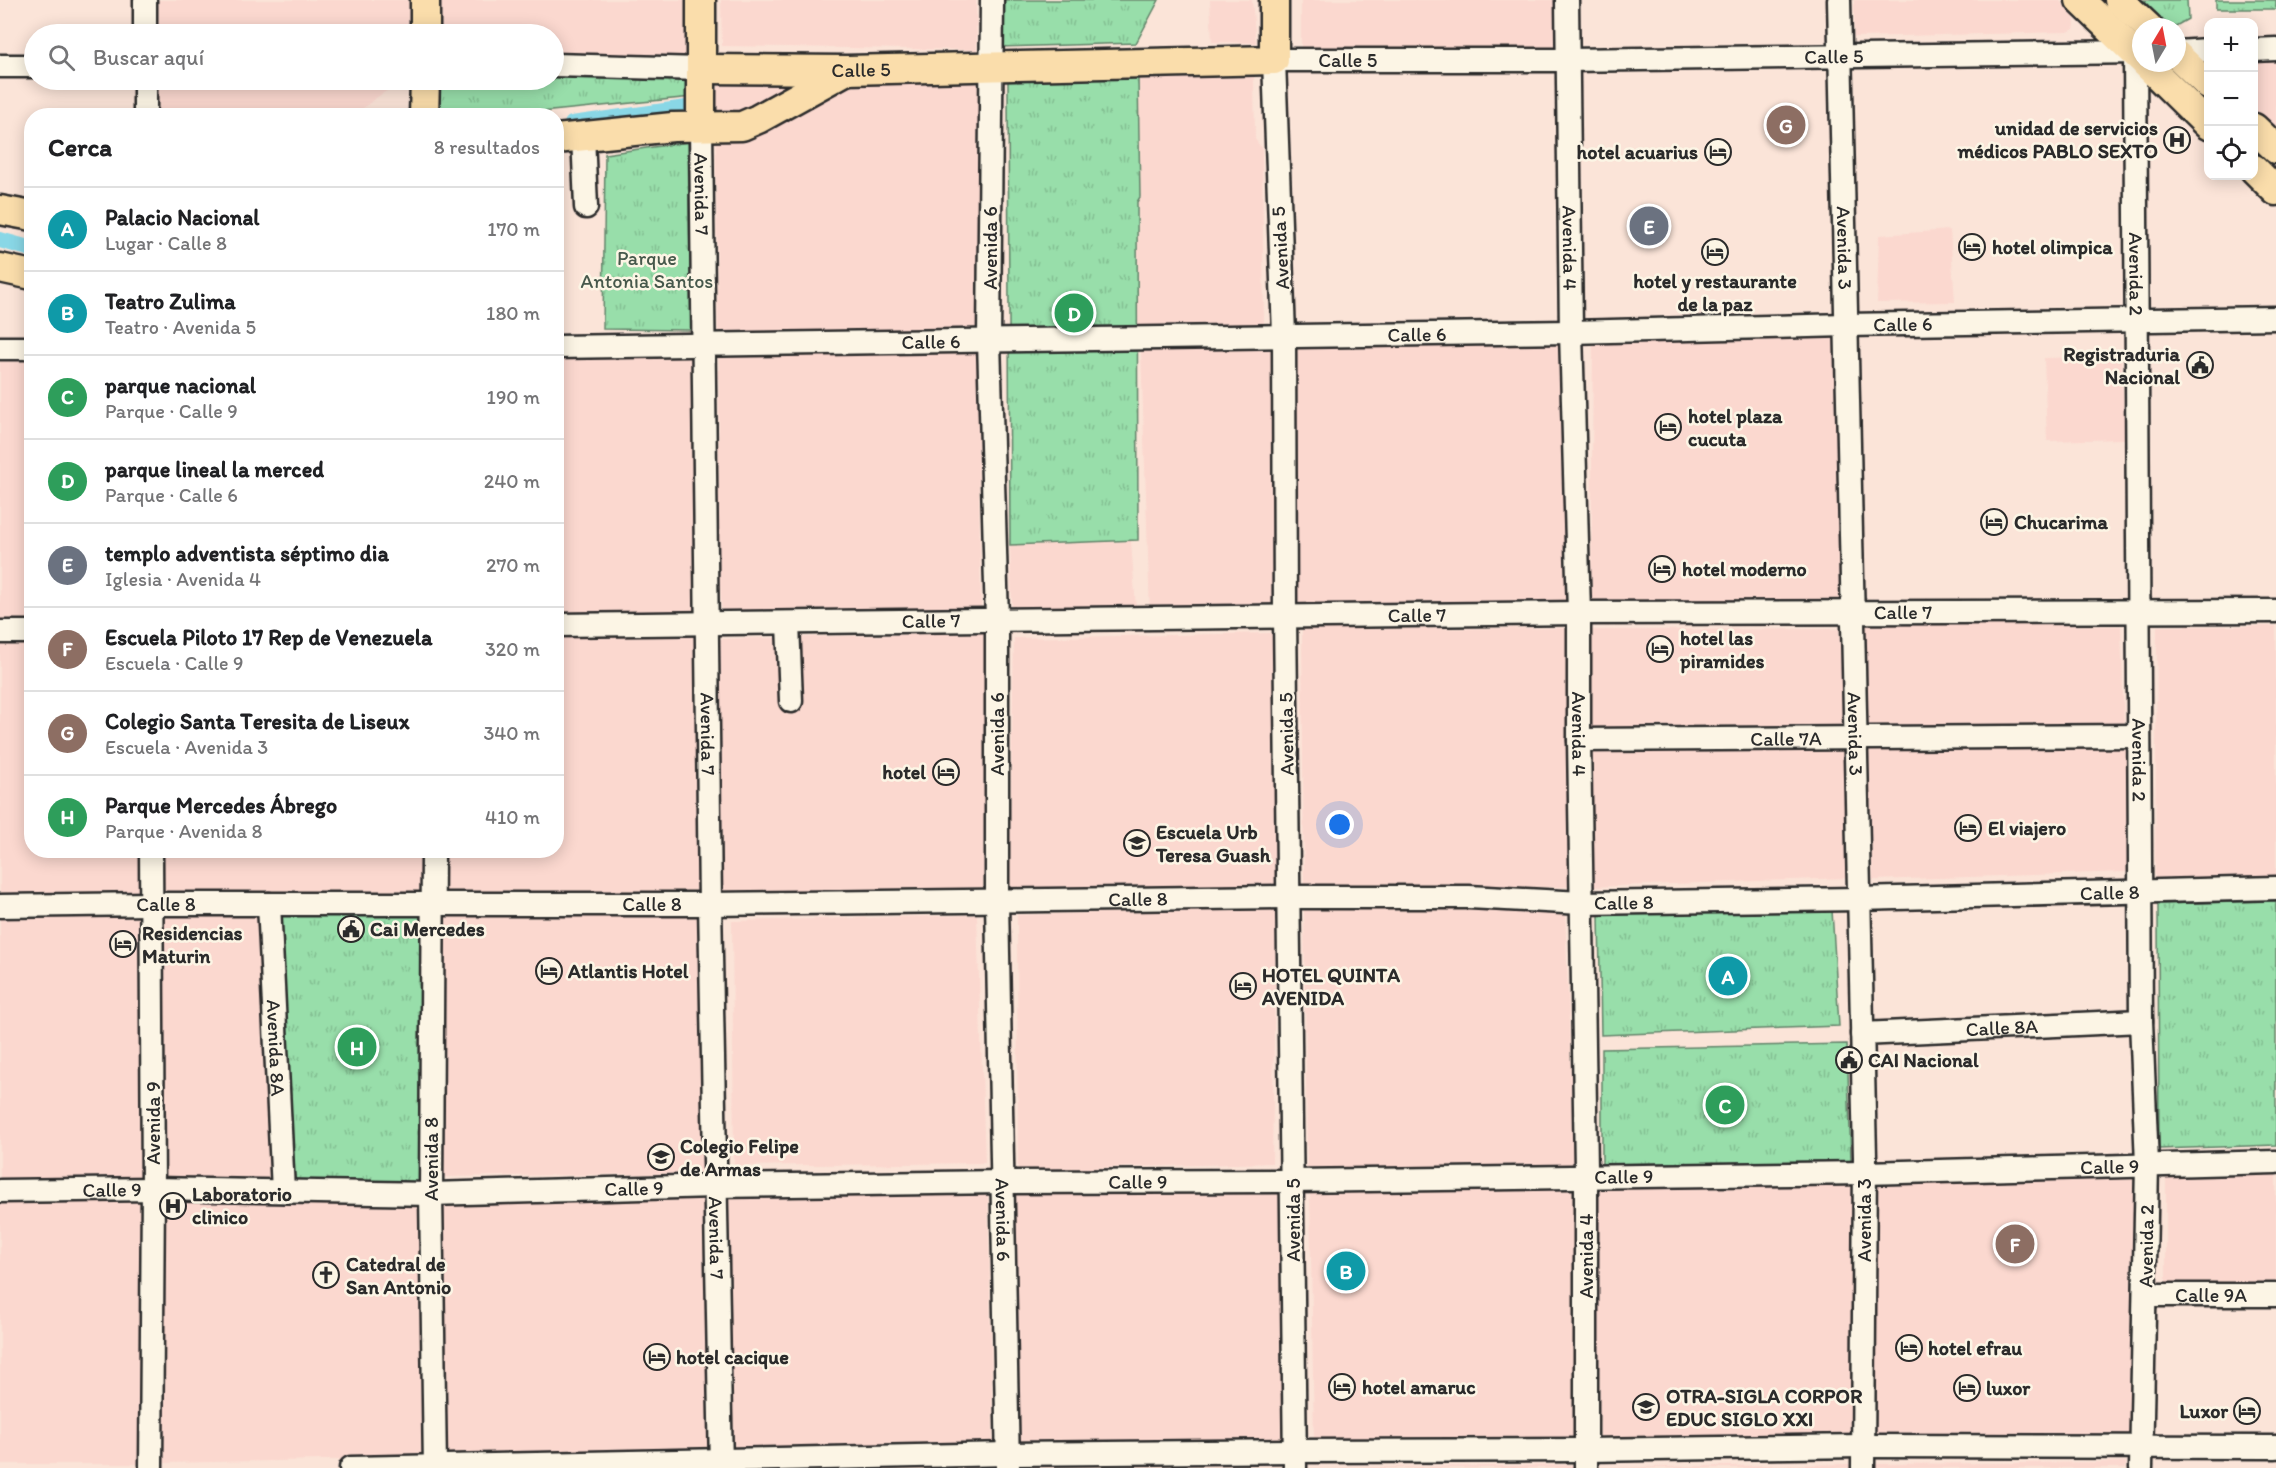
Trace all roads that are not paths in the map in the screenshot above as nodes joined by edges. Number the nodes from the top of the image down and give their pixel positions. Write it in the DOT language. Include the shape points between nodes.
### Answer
graph roads {
  1 [pos="145,0"];
  2 [pos="425,0"];
  3 [pos="701,0"];
  4 [pos="992,0"];
  5 [pos="1274,0"];
  6 [pos="1567,0"];
  7 [pos="1839,0"];
  8 [pos="2080,0"];
  9 [pos="2119,0"];
  10 [pos="2138,18"];
  11 [pos="145,24"];
  12 [pos="425,24"];
  13 [pos="2132,49"];
  14 [pos="2276,49"];
  15 [pos="2258,50"];
  16 [pos="2204,51"];
  17 [pos="2186,52"];
  18 [pos="1840,56"];
  19 [pos="2132,57"];
  20 [pos="1274,60"];
  21 [pos="1568,60"];
  22 [pos="2186,62"];
  23 [pos="564,65"];
  24 [pos="0,66"];
  25 [pos="24,66"];
  26 [pos="992,66"];
  27 [pos="701,69"];
  28 [pos="847,70"];
  29 [pos="2140,72"];
  30 [pos="2155,72"];
  31 [pos="2204,81"];
  32 [pos="145,90"];
  33 [pos="145,108"];
  34 [pos="2204,121"];
  35 [pos="701,126"];
  36 [pos="2258,133"];
  37 [pos="570,137"];
  38 [pos="2276,149"];
  39 [pos="2258,174"];
  40 [pos="2276,191"];
  41 [pos="586,207"];
  42 [pos="0,210"];
  43 [pos="24,214"];
  44 [pos="0,268"];
  45 [pos="24,273"];
  46 [pos="2276,318"];
  47 [pos="2136,320"];
  48 [pos="1846,324"];
  49 [pos="1571,332"];
  50 [pos="1284,335"];
  51 [pos="989,341"];
  52 [pos="703,346"];
  53 [pos="564,347"];
  54 [pos="0,348"];
  55 [pos="24,348"];
  56 [pos="2276,611"];
  57 [pos="1852,612"];
  58 [pos="2137,612"];
  59 [pos="1579,613"];
  60 [pos="1285,616"];
  61 [pos="997,620"];
  62 [pos="788,622"];
  63 [pos="708,624"];
  64 [pos="564,625"];
  65 [pos="0,632"];
  66 [pos="24,632"];
  67 [pos="790,701"];
  68 [pos="2138,736"];
  69 [pos="1855,738"];
  70 [pos="1579,740"];
  71 [pos="151,858"];
  72 [pos="433,858"];
  73 [pos="2276,888"];
  74 [pos="2140,891"];
  75 [pos="1288,897"];
  76 [pos="1859,899"];
  77 [pos="997,902"];
  78 [pos="1582,903"];
  79 [pos="151,904"];
  80 [pos="269,904"];
  81 [pos="433,904"];
  82 [pos="710,904"];
  83 [pos="0,906"];
  84 [pos="2141,1021"];
  85 [pos="1862,1034"];
  86 [pos="2276,1162"];
  87 [pos="2147,1164"];
  88 [pos="1865,1173"];
  89 [pos="1586,1176"];
  90 [pos="1293,1181"];
  91 [pos="1004,1182"];
  92 [pos="715,1186"];
  93 [pos="153,1189"];
  94 [pos="0,1191"];
  95 [pos="283,1191"];
  96 [pos="431,1194"];
  97 [pos="2145,1295"];
  98 [pos="2276,1295"];
  99 [pos="2276,1447"];
  100 [pos="1863,1457"];
  101 [pos="2142,1458"];
  102 [pos="1586,1459"];
  103 [pos="1294,1460"];
  104 [pos="1008,1461"];
  105 [pos="721,1464"];
  106 [pos="151,1468"];
  107 [pos="351,1468"];
  108 [pos="435,1468"];
  1 -- 11 [label="street"];
  2 -- 12 [label="main road"];
  3 -- 27 [label="main road, Avenida 7"];
  4 -- 26 [label="street, Avenida 6"];
  5 -- 20 [label="main road, Avenida 5"];
  6 -- 21 [label="street, Avenida 4"];
  7 -- 18 [label="street, Avenida 3"];
  8 -- 13 [label="main road"];
  9 -- 10 [label="main road"];
  14 -- 15 [label="street"];
  16 -- 17 [label="street"];
  18 -- 19 [label="street, Calle 5"];
  18 -- 21 [label="street, Calle 5"];
  18 -- 48 [label="street, Avenida 3"];
  20 -- 21 [label="street, Calle 5"];
  20 -- 26 [label="main road, Calle 5"];
  20 -- 50 [label="street, Avenida 5"];
  21 -- 49 [label="street, Avenida 4"];
  22 -- 31 [label="main road"];
  23 -- 27 [label="street, Calle 5"];
  24 -- 25 [label="street"];
  26 -- 28 [label="main road, Calle 5"];
  26 -- 51 [label="street, Avenida 6"];
  27 -- 28 [label="main road, Calle 5"];
  27 -- 35 [label="main road, Avenida 7"];
  28 -- 35 [label="main road" via="742,126"];
  29 -- 47 [label="street, Avenida 2"];
  30 -- 34 [label="main road"];
  32 -- 33 [label="street"];
  35 -- 37 [label="main road"];
  35 -- 52 [label="street, Avenida 7"];
  36 -- 38 [label="main road"];
  37 -- 41 [label="street"];
  39 -- 40 [label="main road"];
  42 -- 43 [label="main road"];
  44 -- 45 [label="main road"];
  46 -- 47 [label="street, Calle 6"];
  47 -- 48 [label="street, Calle 6"];
  47 -- 58 [label="street, Avenida 2"];
  48 -- 49 [label="street, Calle 6"];
  48 -- 57 [label="street, Avenida 3"];
  49 -- 50 [label="street, Calle 6"];
  49 -- 59 [label="street, Avenida 4"];
  50 -- 51 [label="street, Calle 6"];
  50 -- 60 [label="street, Avenida 5"];
  51 -- 52 [label="street, Calle 6"];
  51 -- 61 [label="street, Avenida 6"];
  52 -- 53 [label="street, Calle 6"];
  52 -- 63 [label="street, Avenida 7"];
  54 -- 55 [label="street"];
  56 -- 58 [label="street, Calle 7"];
  57 -- 58 [label="street, Calle 7"];
  57 -- 59 [label="street, Calle 7"];
  57 -- 69 [label="street, Avenida 3"];
  58 -- 68 [label="street, Avenida 2"];
  59 -- 60 [label="street, Calle 7"];
  59 -- 70 [label="street, Avenida 4"];
  60 -- 61 [label="street, Calle 7"];
  60 -- 75 [label="street, Avenida 5"];
  61 -- 62 [label="street, Calle 7"];
  61 -- 77 [label="street, Avenida 6"];
  62 -- 63 [label="street, Calle 7"];
  62 -- 67 [label="street"];
  63 -- 64 [label="street, Calle 7"];
  63 -- 82 [label="street, Avenida 7"];
  65 -- 66 [label="street"];
  68 -- 69 [label="street, Calle 7A"];
  68 -- 74 [label="street, Avenida 2"];
  69 -- 70 [label="street, Calle 7A"];
  69 -- 76 [label="street, Avenida 3"];
  70 -- 78 [label="street, Avenida 4"];
  71 -- 79 [label="street, Avenida 9"];
  72 -- 81 [label="street, Avenida 8"];
  73 -- 74 [label="street, Calle 8"];
  74 -- 76 [label="street, Calle 8"];
  74 -- 84 [label="street, Avenida 2"];
  75 -- 77 [label="street, Calle 8"];
  75 -- 78 [label="street, Calle 8" via="1469,897"];
  75 -- 90 [label="street, Avenida 5"];
  76 -- 78 [label="street, Calle 8"];
  76 -- 85 [label="street, Avenida 3"];
  77 -- 82 [label="street, Calle 8"];
  77 -- 91 [label="street, Avenida 6"];
  78 -- 89 [label="street, Avenida 4"];
  79 -- 80 [label="street, Calle 8"];
  79 -- 83 [label="street, Calle 8"];
  79 -- 93 [label="street, Avenida 9"];
  80 -- 81 [label="street, Calle 8"];
  80 -- 95 [label="street, Avenida 8A"];
  81 -- 82 [label="street, Calle 8"];
  81 -- 96 [label="street, Avenida 8"];
  82 -- 92 [label="street, Avenida 7"];
  84 -- 85 [label="street, Calle 8A"];
  84 -- 87 [label="street, Avenida 2"];
  85 -- 88 [label="street, Avenida 3"];
  86 -- 87 [label="street, Calle 9"];
  87 -- 88 [label="street, Calle 9"];
  87 -- 97 [label="street, Avenida 2"];
  88 -- 89 [label="street, Calle 9"];
  88 -- 100 [label="street, Avenida 3"];
  89 -- 90 [label="street, Calle 9"];
  89 -- 102 [label="street, Avenida 4"];
  90 -- 91 [label="street, Calle 9"];
  90 -- 103 [label="street, Avenida 5"];
  91 -- 92 [label="street, Calle 9"];
  91 -- 104 [label="street, Avenida 6"];
  92 -- 96 [label="street, Calle 9"];
  92 -- 105 [label="street, Avenida 7"];
  93 -- 94 [label="street, Calle 9"];
  93 -- 95 [label="street, Calle 9"];
  93 -- 106 [label="street, Avenida 9"];
  95 -- 96 [label="street, Calle 9"];
  96 -- 108 [label="street, Avenida 8"];
  97 -- 98 [label="street, Calle 9A"];
  97 -- 101 [label="street, Avenida 2"];
  99 -- 101 [label="street"];
  100 -- 101 [label="street"];
  100 -- 102 [label="street"];
  102 -- 103 [label="street"];
  103 -- 104 [label="street"];
  104 -- 105 [label="street"];
  105 -- 108 [label="street"];
  107 -- 108 [label="street"];
}
